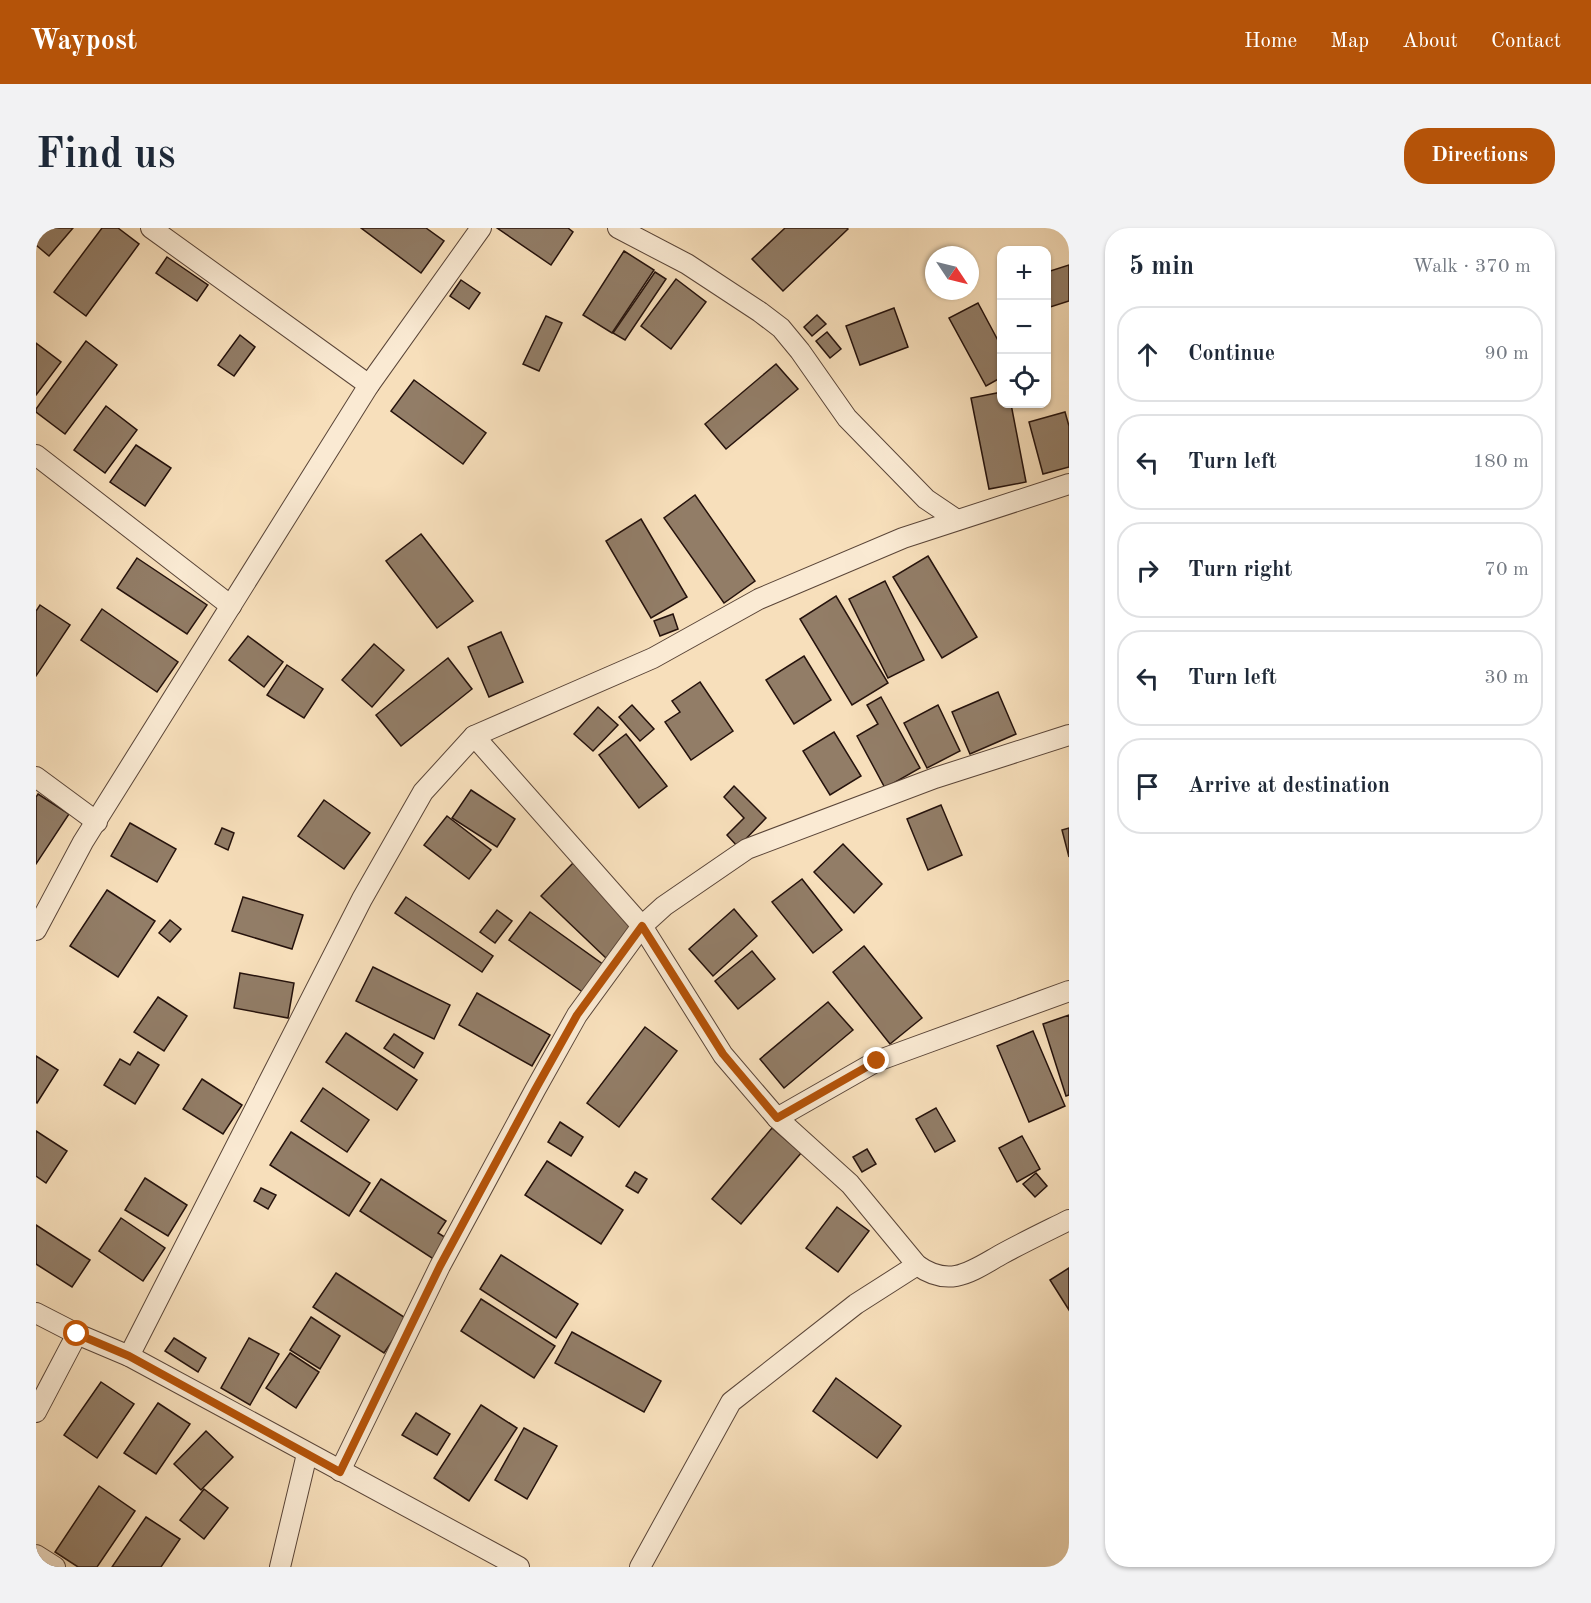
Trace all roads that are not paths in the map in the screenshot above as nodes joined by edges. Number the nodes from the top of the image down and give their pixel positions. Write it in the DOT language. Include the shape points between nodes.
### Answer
graph roads {
  1 [pos="151,228"];
  2 [pos="481,228"];
  3 [pos="618,228"];
  4 [pos="369,385"];
  5 [pos="36,455"];
  6 [pos="1069,484"];
  7 [pos="957,520"];
  8 [pos="231,606"];
  9 [pos="1069,735"];
  10 [pos="474,736"];
  11 [pos="36,777"];
  12 [pos="97,822"];
  13 [pos="642,926"];
  14 [pos="36,930"];
  15 [pos="1069,991"];
  16 [pos="777,1118"];
  17 [pos="1069,1220"];
  18 [pos="917,1264"];
  19 [pos="36,1313"];
  20 [pos="77,1334"];
  21 [pos="129,1356"];
  22 [pos="36,1412"];
  23 [pos="307,1454"];
  24 [pos="340,1472"];
  25 [pos="36,1555"];
  26 [pos="55,1567"];
  27 [pos="280,1567"];
  28 [pos="519,1567"];
  29 [pos="640,1567"];
  1 -- 4 [label="street"];
  2 -- 4 [label="street"];
  3 -- 7 [label="street" via="687,264 781,328 847,418 926,499"];
  4 -- 8 [label="street"];
  5 -- 8 [label="street"];
  6 -- 7 [label="street"];
  7 -- 10 [label="street" via="903,538 759,599 653,658"];
  8 -- 12 [label="street"];
  9 -- 13 [label="street" via="935,778 747,849 664,906"];
  10 -- 13 [label="street"];
  10 -- 21 [label="street" via="423,792 362,899"];
  11 -- 12 [label="street"];
  12 -- 14 [label="street"];
  13 -- 16 [label="street" via="723,1054"];
  13 -- 24 [label="street" via="577,1015 535,1090 440,1266"];
  15 -- 16 [label="street" via="877,1061"];
  16 -- 18 [label="street" via="850,1184"];
  17 -- 18 [label="street" via="963,1275 945,1277"];
  18 -- 29 [label="street" via="856,1304 731,1402"];
  19 -- 20 [label="street"];
  20 -- 21 [label="street"];
  20 -- 22 [label="street"];
  21 -- 23 [label="street"];
  23 -- 24 [label="street"];
  23 -- 27 [label="street"];
  24 -- 28 [label="street"];
  25 -- 26 [label="street"];
}
